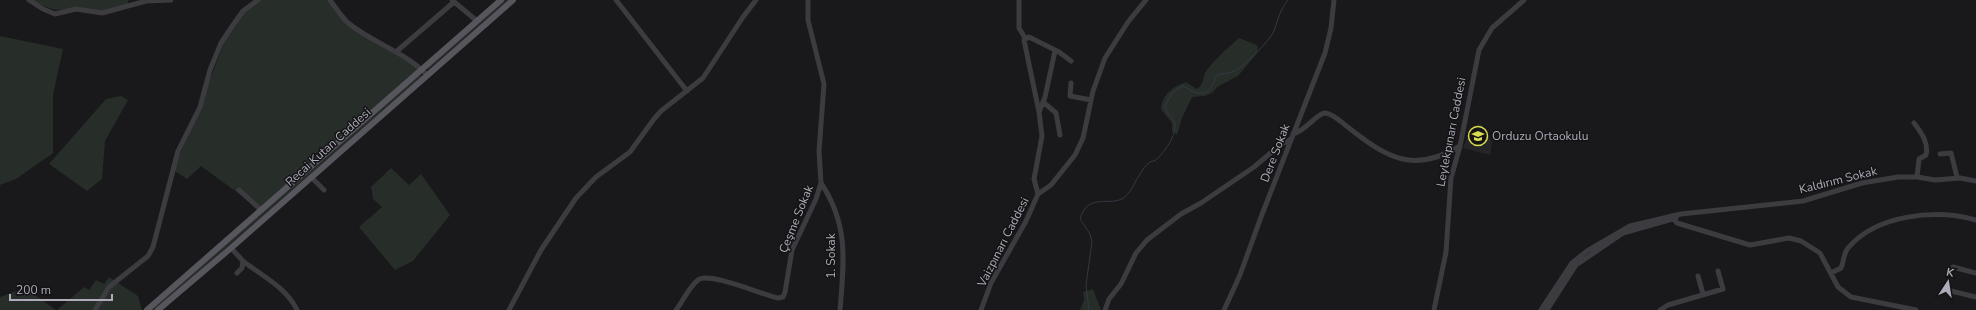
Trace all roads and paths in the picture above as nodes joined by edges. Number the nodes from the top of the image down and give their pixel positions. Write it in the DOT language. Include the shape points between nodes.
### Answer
graph roads {
  1 [pos="29,0"];
  2 [pos="171,0"];
  3 [pos="258,0"];
  4 [pos="331,0"];
  5 [pos="501,0"];
  6 [pos="513,0"];
  7 [pos="616,0"];
  8 [pos="756,0"];
  9 [pos="808,0"];
  10 [pos="1019,0"];
  11 [pos="1146,0"];
  12 [pos="1334,0"];
  13 [pos="1524,0"];
  14 [pos="453,1"];
  15 [pos="127,3"];
  16 [pos="477,22"];
  17 [pos="1026,38"];
  18 [pos="397,51"];
  19 [pos="1055,52"];
  20 [pos="1071,61"];
  21 [pos="422,69"];
  22 [pos="427,75"];
  23 [pos="1071,83"];
  24 [pos="688,91"];
  25 [pos="1091,100"];
  26 [pos="1043,102"];
  27 [pos="1039,112"];
  28 [pos="1914,123"];
  29 [pos="1060,135"];
  30 [pos="1292,137"];
  31 [pos="1460,146"];
  32 [pos="1940,154"];
  33 [pos="311,177"];
  34 [pos="1917,177"];
  35 [pos="1957,178"];
  36 [pos="1976,181"];
  37 [pos="820,183"];
  38 [pos="239,190"];
  39 [pos="324,190"];
  40 [pos="1038,194"];
  41 [pos="261,210"];
  42 [pos="1674,218"];
  43 [pos="1976,220"];
  44 [pos="231,248"];
  45 [pos="243,261"];
  46 [pos="1953,267"];
  47 [pos="1718,271"];
  48 [pos="237,273"];
  49 [pos="1831,273"];
  50 [pos="1976,273"];
  51 [pos="1698,276"];
  52 [pos="1947,290"];
  53 [pos="1702,294"];
  54 [pos="1976,297"];
  55 [pos="1895,308"];
  56 [pos="95,310"];
  57 [pos="147,310"];
  58 [pos="158,310"];
  59 [pos="297,310"];
  60 [pos="509,310"];
  61 [pos="676,310"];
  62 [pos="840,310"];
  63 [pos="981,310"];
  64 [pos="1105,310"];
  65 [pos="1224,310"];
  66 [pos="1434,310"];
  67 [pos="1542,310"];
  68 [pos="1547,310"];
  69 [pos="1660,310"];
  70 [pos="1916,310"];
  1 -- 15 [label="street" via="55,14 76,9 102,13"];
  2 -- 15 [label="street"];
  3 -- 56 [label="street" via="243,11 221,43 210,70 200,107 176,157 153,247 148,256 109,287"];
  4 -- 18 [label="street" via="346,21 362,33"];
  5 -- 16 [label="main road, Recai Kutan Caddesi"];
  6 -- 22 [label="main road, Recai Kutan Caddesi"];
  7 -- 24 [label="street"];
  8 -- 24 [label="street" via="708,73"];
  9 -- 37 [label="street, Çeşme Sokak" via="808,20 824,84"];
  10 -- 17 [label="street" via="1019,28"];
  11 -- 25 [label="street, Vaizpınarı Caddesi" via="1105,58"];
  12 -- 30 [label="street, Dere Sokak" via="1325,53"];
  13 -- 31 [label="street, Leylekpınarı Caddesi" via="1500,20 1480,46"];
  14 -- 16 [label="street"];
  14 -- 18 [label="street"];
  16 -- 21 [label="main road, Recai Kutan Caddesi"];
  17 -- 19 [label="street" via="1029,37"];
  17 -- 27 [label="street" via="1024,44"];
  18 -- 21 [label="street"];
  19 -- 20 [label="street"];
  19 -- 26 [label="street"];
  21 -- 22 [label="street"];
  21 -- 41 [label="main road, Recai Kutan Caddesi"];
  22 -- 33 [label="main road, Recai Kutan Caddesi"];
  23 -- 25 [label="street" via="1070,96"];
  24 -- 60 [label="street" via="654,119 630,152 596,177 576,198 542,250"];
  25 -- 40 [label="street, Vaizpınarı Caddesi" via="1086,127 1075,155 1051,185"];
  26 -- 27 [label="street"];
  26 -- 29 [label="street" via="1056,113"];
  27 -- 40 [label="street" via="1042,136 1034,179"];
  28 -- 34 [label="street" via="1923,135 1927,150 1926,155 1919,159"];
  30 -- 31 [label="street" via="1304,130 1320,114 1326,113 1380,152 1408,160 1437,158"];
  30 -- 64 [label="street" via="1254,167 1181,214 1147,240 1136,253"];
  30 -- 65 [label="street, Dere Sokak" via="1240,275"];
  31 -- 66 [label="street, Leylekpınarı Caddesi" via="1451,178 1446,252"];
  32 -- 35 [label="street" via="1951,153"];
  33 -- 39 [label="street"];
  33 -- 44 [label="main road, Recai Kutan Caddesi"];
  34 -- 35 [label="street, Kaldırım Sokak" via="1935,180"];
  34 -- 42 [label="street, Kaldırım Sokak" via="1898,177 1862,183 1803,200 1681,214"];
  35 -- 36 [label="street, Kaldırım Sokak"];
  37 -- 61 [label="street, Çeşme Sokak" via="816,199 792,250 782,297 768,296 704,277 697,281"];
  37 -- 62 [label="street, 1. Sokak" via="833,203 841,226"];
  38 -- 41 [label="street"];
  40 -- 63 [label="street, Vaizpınarı Caddesi" via="991,284"];
  41 -- 57 [label="main road, Recai Kutan Caddesi"];
  42 -- 49 [label="street" via="1677,223 1750,245 1789,238 1801,241 1820,253"];
  42 -- 67 [label="street, Kaldırım Sokak" via="1624,228 1587,251 1568,268"];
  42 -- 68 [label="street, Kaldırım Sokak" via="1623,233 1582,260 1576,265"];
  43 -- 49 [label="street" via="1934,214 1887,223 1852,244 1845,252 1841,268"];
  44 -- 45 [label="street"];
  44 -- 58 [label="main road, Recai Kutan Caddesi"];
  45 -- 48 [label="street" via="242,268"];
  45 -- 59 [label="street" via="261,276 275,283 293,301"];
  46 -- 50 [label="street"];
  47 -- 53 [label="street" via="1723,289"];
  49 -- 55 [label="street" via="1838,287 1851,297"];
  51 -- 53 [label="street"];
  52 -- 54 [label="street"];
  53 -- 69 [label="street" via="1668,304"];
  55 -- 70 [label="street"];
}
